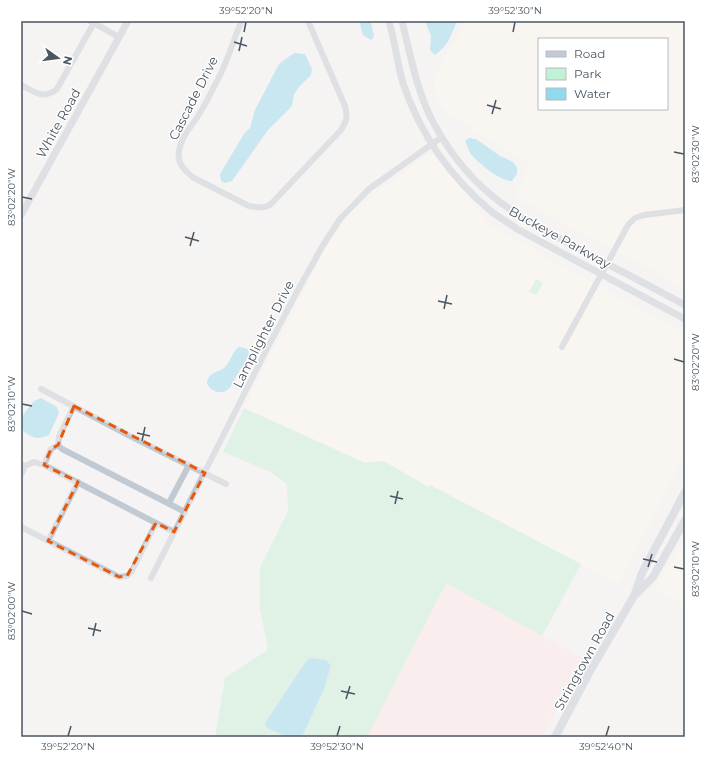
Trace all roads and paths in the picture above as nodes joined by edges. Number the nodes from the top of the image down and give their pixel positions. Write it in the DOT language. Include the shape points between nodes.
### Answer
graph roads {
  1 [pos="128,21"];
  2 [pos="242,21"];
  3 [pos="309,21"];
  4 [pos="389,21"];
  5 [pos="402,21"];
  6 [pos="93,22"];
  7 [pos="119,37"];
  8 [pos="21,85"];
  9 [pos="442,137"];
  10 [pos="431,144"];
  11 [pos="685,210"];
  12 [pos="21,215"];
  13 [pos="607,264"];
  14 [pos="602,275"];
  15 [pos="685,305"];
  16 [pos="685,319"];
  17 [pos="562,347"];
  18 [pos="41,389"];
  19 [pos="74,406"];
  20 [pos="58,445"];
  21 [pos="23,465"];
  22 [pos="44,465"];
  23 [pos="188,465"];
  24 [pos="205,473"];
  25 [pos="21,475"];
  26 [pos="78,482"];
  27 [pos="226,484"];
  28 [pos="685,492"];
  29 [pos="169,503"];
  30 [pos="185,512"];
  31 [pos="685,520"];
  32 [pos="156,523"];
  33 [pos="21,527"];
  34 [pos="174,532"];
  35 [pos="48,541"];
  36 [pos="152,578"];
  37 [pos="634,596"];
  38 [pos="555,737"];
  1 -- 7 [label="street, White Road"];
  2 -- 3 [label="street, Cascade Drive" via="218,79 182,139 179,158 180,164 194,178 249,206 265,208 346,122 345,106"];
  4 -- 10 [label="street, Buckeye Parkway" via="403,83"];
  5 -- 9 [label="street, Buckeye Parkway" via="415,78"];
  6 -- 7 [label="street"];
  6 -- 8 [label="street" via="60,85 54,91 41,94"];
  7 -- 12 [label="street, White Road"];
  9 -- 10 [label="street, Lamplighter Drive"];
  9 -- 13 [label="street, Buckeye Parkway" via="460,162 495,198 527,221"];
  10 -- 14 [label="street, Buckeye Parkway" via="458,180 494,213 530,236"];
  10 -- 24 [label="street, Lamplighter Drive" via="369,189 335,226 298,290"];
  11 -- 13 [label="street" via="635,218 628,225"];
  13 -- 14 [label="street"];
  13 -- 15 [label="street, Buckeye Parkway"];
  14 -- 16 [label="street, Buckeye Parkway"];
  14 -- 17 [label="street"];
  18 -- 19 [label="street"];
  19 -- 20 [label="street" via="59,436"];
  19 -- 23 [label="street"];
  20 -- 22 [label="street" via="51,449"];
  20 -- 29 [label="street"];
  21 -- 22 [label="street" via="34,462"];
  21 -- 25 [label="street"];
  22 -- 26 [label="street"];
  23 -- 24 [label="street"];
  23 -- 29 [label="street"];
  24 -- 27 [label="street"];
  24 -- 30 [label="street, Lamplighter Drive"];
  26 -- 32 [label="street"];
  26 -- 35 [label="street"];
  28 -- 37 [label="main road, Stringtown Road" via="642,573"];
  29 -- 30 [label="street"];
  30 -- 34 [label="street, Lamplighter Drive"];
  31 -- 37 [label="main road, Stringtown Road" via="653,577"];
  32 -- 34 [label="street"];
  32 -- 35 [label="street" via="127,576 119,577"];
  33 -- 35 [label="street"];
  34 -- 36 [label="street, Lamplighter Drive"];
  37 -- 38 [label="main road, Stringtown Road"];
}
